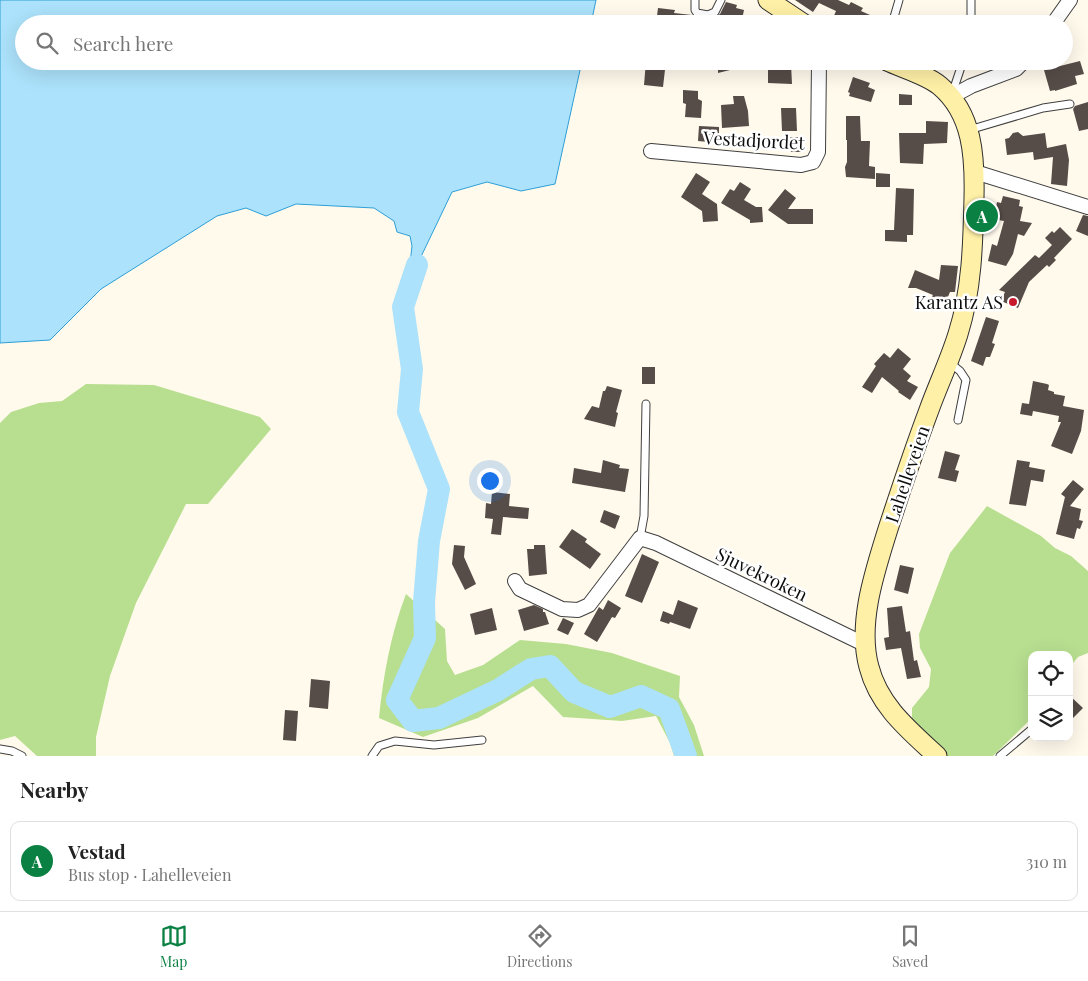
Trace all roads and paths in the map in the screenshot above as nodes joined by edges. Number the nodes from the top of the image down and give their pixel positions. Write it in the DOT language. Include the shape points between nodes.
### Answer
graph roads {
  1 [pos="696,0"];
  2 [pos="721,0"];
  3 [pos="768,0"];
  4 [pos="899,0"];
  5 [pos="971,0"];
  6 [pos="1070,0"];
  7 [pos="790,15"];
  8 [pos="895,15"];
  9 [pos="971,15"];
  10 [pos="1059,15"];
  11 [pos="819,70"];
  12 [pos="907,70"];
  13 [pos="960,70"];
  14 [pos="1013,70"];
  15 [pos="951,97"];
  16 [pos="1070,104"];
  17 [pos="968,130"];
  18 [pos="651,151"];
  19 [pos="975,172"];
  20 [pos="1088,207"];
  21 [pos="949,362"];
  22 [pos="646,404"];
  23 [pos="958,420"];
  24 [pos="640,538"];
  25 [pos="515,581"];
  26 [pos="866,645"];
  27 [pos="1028,732"];
  28 [pos="482,740"];
  29 [pos="0,749"];
  30 [pos="22,756"];
  31 [pos="372,756"];
  32 [pos="937,756"];
  33 [pos="1000,756"];
  1 -- 2 [label="lane" via="697,13 708,15 714,12"];
  3 -- 7 [label="street"];
  4 -- 8 [label="lane"];
  5 -- 9 [label="lane"];
  6 -- 10 [label="street"];
  11 -- 18 [label="street, Vestadjordet" via="818,152 813,162 801,165"];
  12 -- 15 [label="street, Lahelleveien" via="938,84"];
  13 -- 15 [label="lane"];
  14 -- 15 [label="street"];
  15 -- 17 [label="street, Lahelleveien"];
  16 -- 17 [label="lane" via="1044,108"];
  17 -- 19 [label="street, Lahelleveien"];
  19 -- 20 [label="street"];
  19 -- 21 [label="street, Lahelleveien" via="971,269 963,314"];
  21 -- 23 [label="lane" via="960,370 966,380"];
  21 -- 26 [label="street, Lahelleveien" via="912,456 880,554 869,597"];
  22 -- 24 [label="lane" via="644,516"];
  24 -- 25 [label="street" via="589,605 578,610 562,609 520,590"];
  24 -- 26 [label="street, Sjuvekroken"];
  26 -- 32 [label="street, Lahelleveien" via="869,666 883,699 894,715"];
  27 -- 33 [label="lane"];
  28 -- 31 [label="lane" via="434,745 395,740 380,746"];
  29 -- 30 [label="lane"];
}
